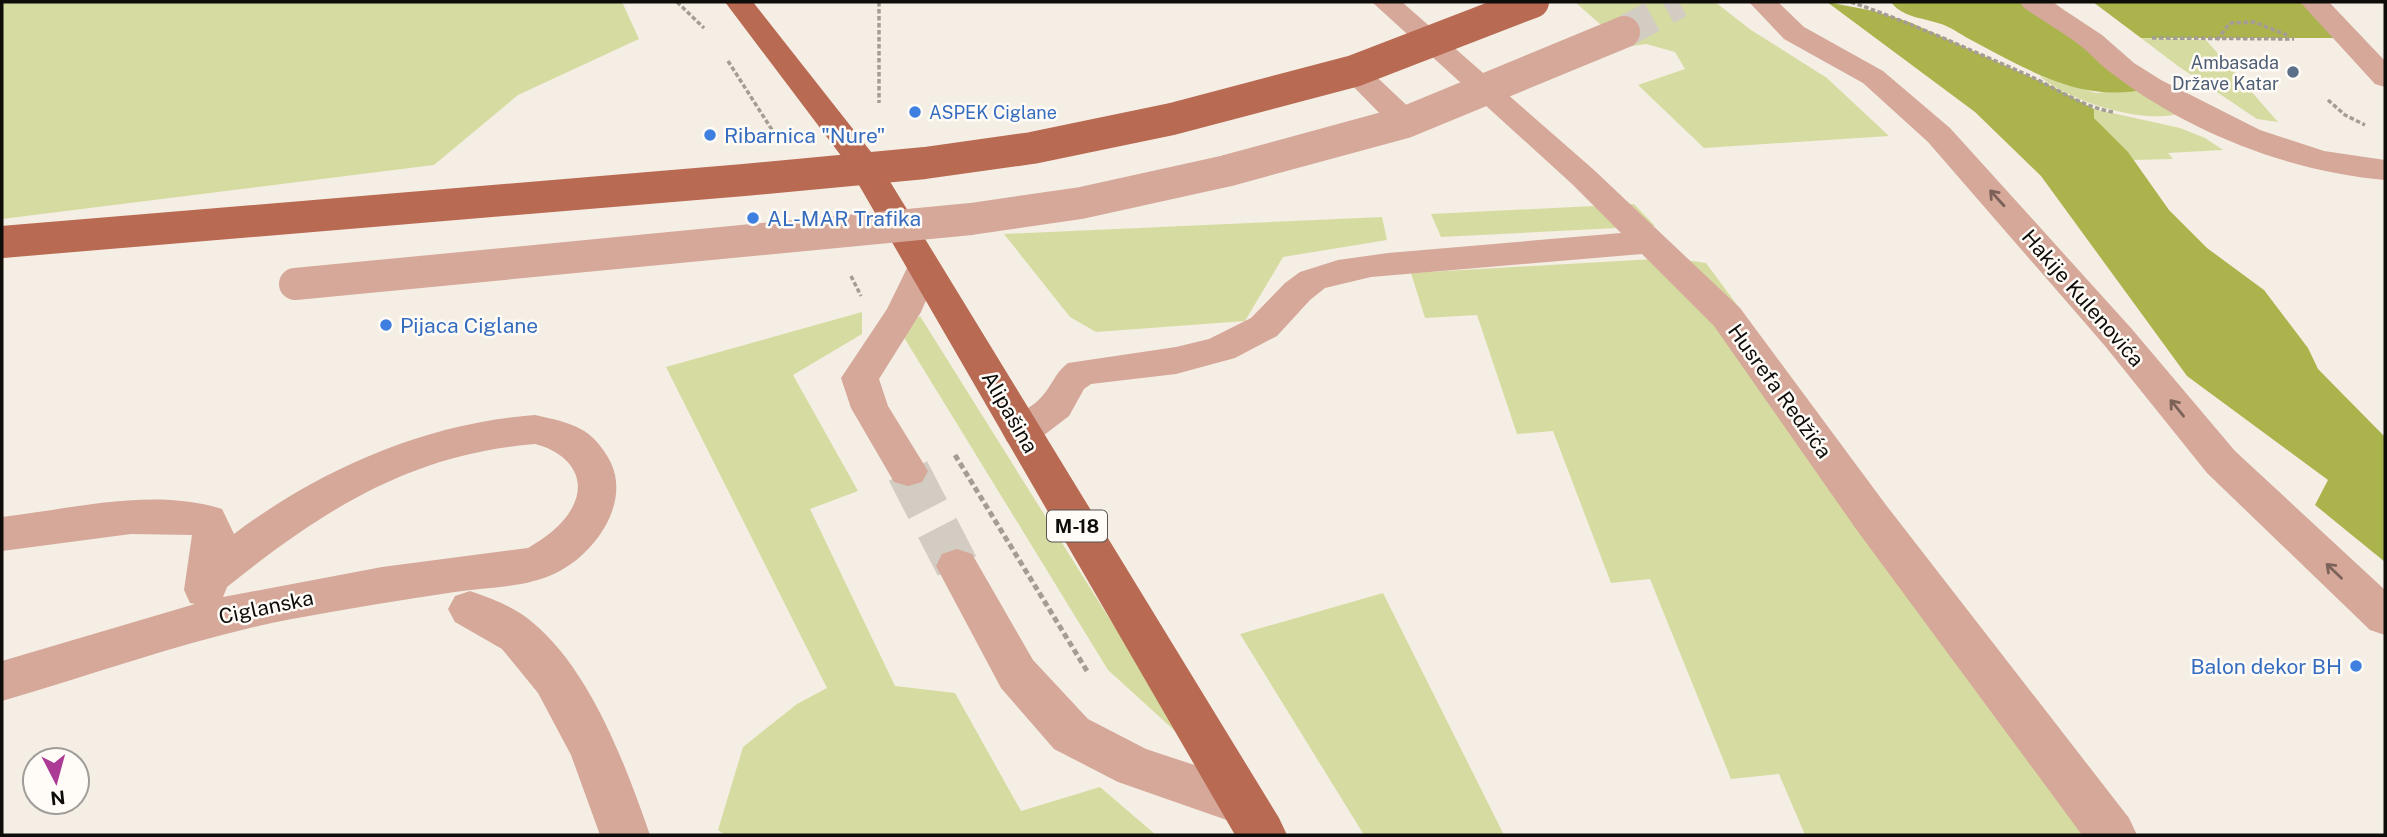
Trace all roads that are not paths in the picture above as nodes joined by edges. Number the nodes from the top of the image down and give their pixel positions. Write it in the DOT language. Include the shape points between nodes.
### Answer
graph roads {
  1 [pos="739,2"];
  2 [pos="1386,2"];
  3 [pos="1533,2"];
  4 [pos="1763,2"];
  5 [pos="1791,2"];
  6 [pos="2034,2"];
  7 [pos="2314,2"];
  8 [pos="1624,32"];
  9 [pos="1354,71"];
  10 [pos="1873,77"];
  11 [pos="2385,78"];
  12 [pos="1406,121"];
  13 [pos="2385,170"];
  14 [pos="1649,242"];
  15 [pos="2,243"];
  16 [pos="923,268"];
  17 [pos="295,284"];
  18 [pos="1021,432"];
  19 [pos="908,471"];
  20 [pos="2,534"];
  21 [pos="957,566"];
  22 [pos="208,578"];
  23 [pos="470,610"];
  24 [pos="2385,617"];
  25 [pos="196,622"];
  26 [pos="2,681"];
  27 [pos="1252,819"];
  28 [pos="625,835"];
  29 [pos="2112,835"];
  1 -- 16 [label="main road, Alipašina / M-18" via="859,157"];
  2 -- 14 [label="street, Husrefa Redžića" via="1583,177"];
  3 -- 9 [label="main road, bridge"];
  4 -- 10 [label="street, Hakije Kulenovića" via="1794,33"];
  5 -- 10 [label="street"];
  6 -- 13 [label="street" via="2125,69 2217,123 2305,156"];
  7 -- 11 [label="street"];
  8 -- 12 [label="street, bridge"];
  9 -- 12 [label="street"];
  9 -- 15 [label="main road, bridge" via="1172,119 1031,148 925,163"];
  24 -- 10 [label="street, Hakije Kulenovića, one-way" via="2221,462 1995,196 1939,135"];
  12 -- 17 [label="street, bridge" via="1226,171 1054,207 971,219"];
  14 -- 18 [label="street" via="1379,263 1318,277 1296,289 1286,307 1266,326 1241,341 1203,356 1080,372 1056,406"];
  14 -- 29 [label="street, Husrefa Redžića" via="1727,317 1871,517"];
  16 -- 18 [label="main road, Alipašina / M-18"];
  16 -- 19 [label="street" via="902,312 860,378 870,408"];
  18 -- 27 [label="main road, Alipašina / M-18"];
  20 -- 22 [label="street" via="125,519 189,517 206,521 214,535"];
  21 -- 27 [label="street" via="1017,674 1071,734"];
  22 -- 25 [label="street"];
  22 -- 25 [label="street, Ciglanska" via="316,500 426,450 465,438 508,431 552,431 581,444 592,464 599,491 589,516 569,541 536,563 362,588"];
  23 -- 28 [label="street" via="516,634 544,665 591,742"];
  25 -- 26 [label="street, Ciglanska"];
}
